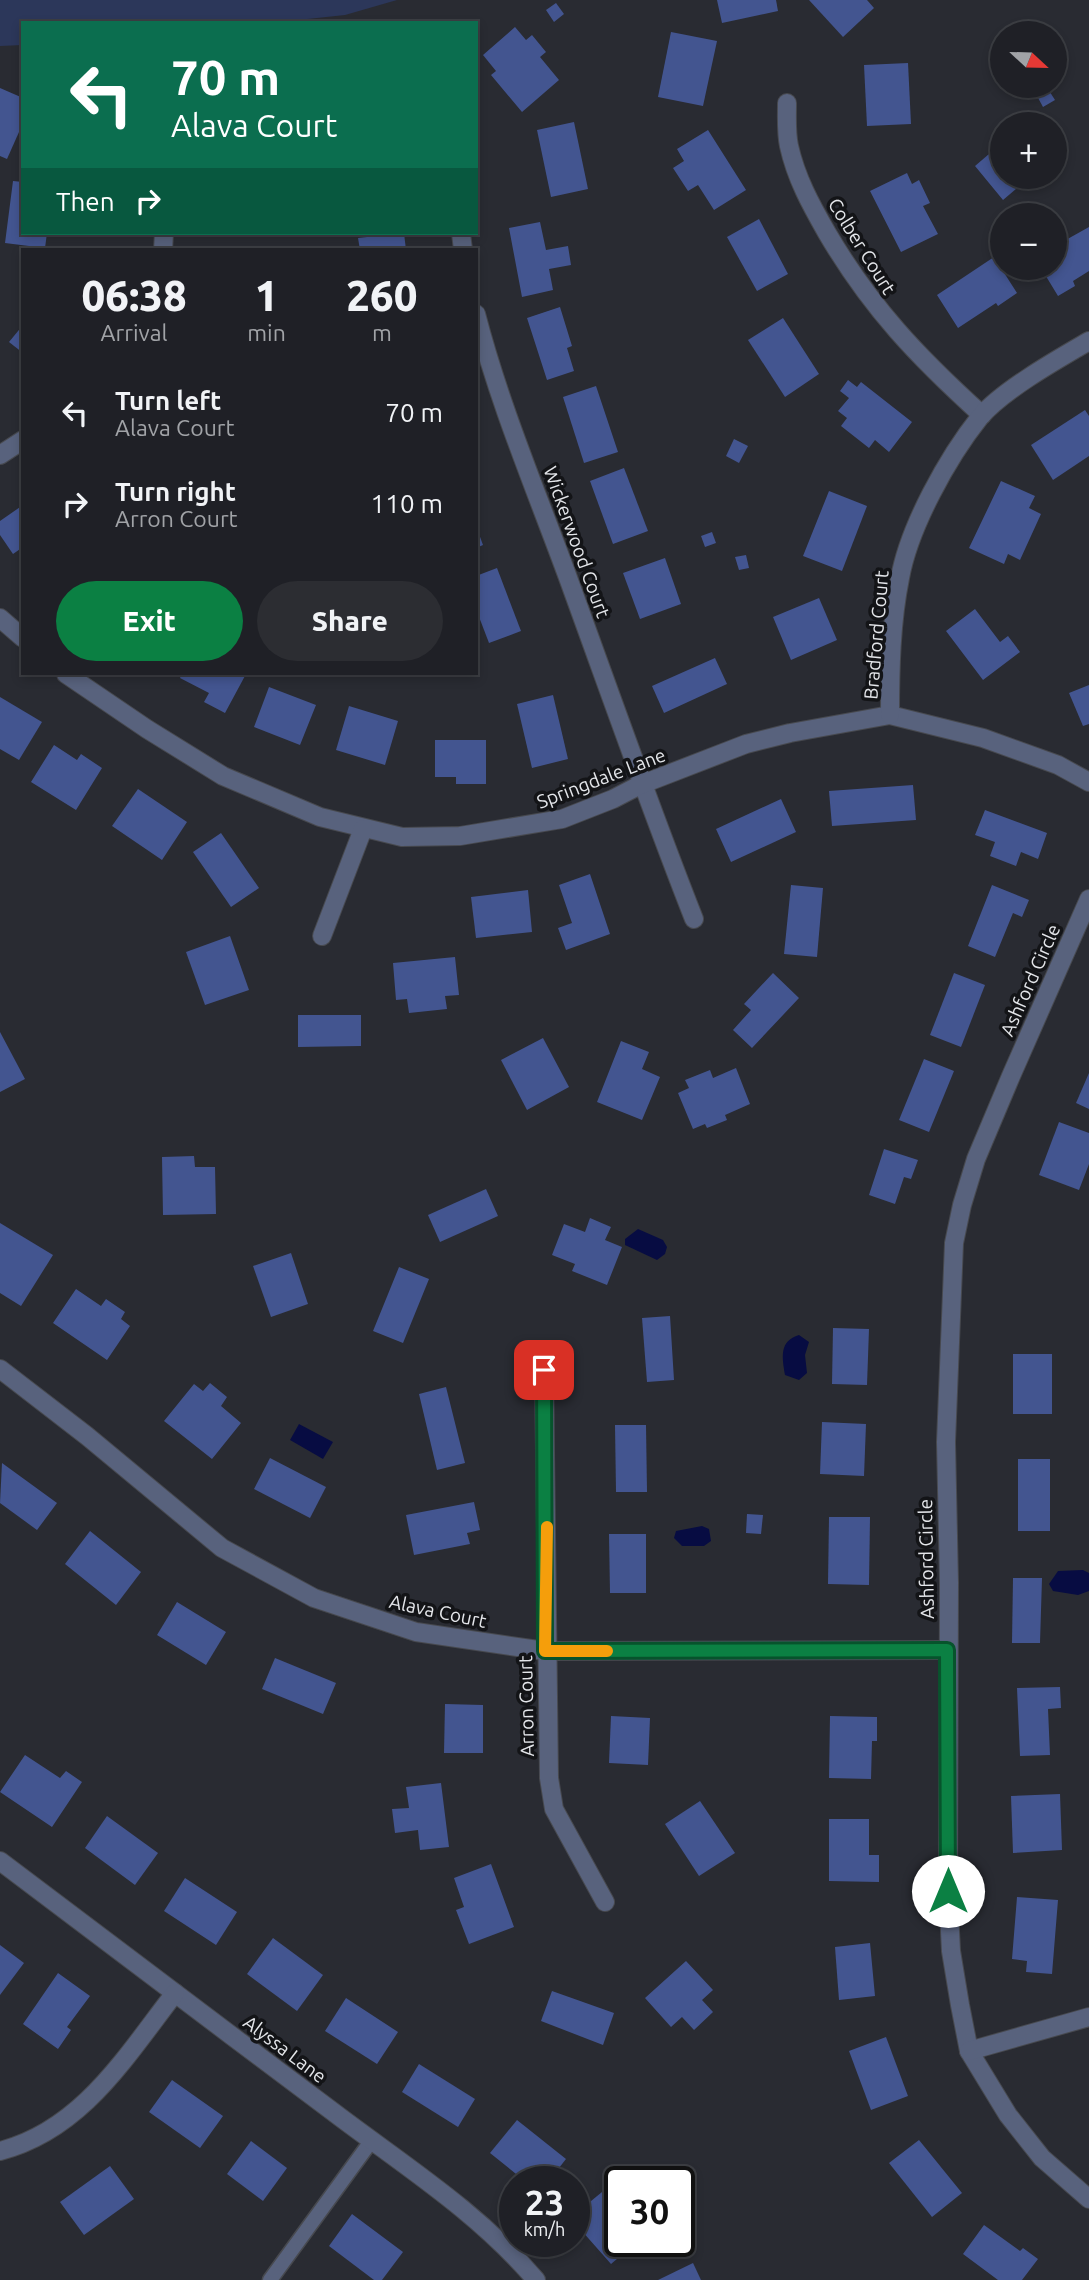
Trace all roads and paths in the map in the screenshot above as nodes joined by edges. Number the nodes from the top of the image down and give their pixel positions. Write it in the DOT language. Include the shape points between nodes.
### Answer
graph roads {
  1 [pos="787,103"];
  2 [pos="478,321"];
  3 [pos="1089,341"];
  4 [pos="982,415"];
  5 [pos="21,441"];
  6 [pos="0,455"];
  7 [pos="0,618"];
  8 [pos="21,636"];
  9 [pos="67,675"];
  10 [pos="890,715"];
  11 [pos="1089,782"];
  12 [pos="640,785"];
  13 [pos="363,829"];
  14 [pos="1089,900"];
  15 [pos="694,919"];
  16 [pos="322,936"];
  17 [pos="0,1368"];
  18 [pos="544,1370"];
  19 [pos="947,1650"];
  20 [pos="545,1651"];
  21 [pos="0,1861"];
  22 [pos="605,1902"];
  23 [pos="174,1993"];
  24 [pos="1089,2017"];
  25 [pos="969,2051"];
  26 [pos="372,2140"];
  27 [pos="0,2151"];
  28 [pos="1089,2199"];
  29 [pos="270,2280"];
  30 [pos="536,2280"];
  1 -- 4 [label="street, Colber Court" via="789,144 801,188 852,276 882,316"];
  2 -- 12 [label="street, Wickerwood Court" via="507,420 592,643"];
  3 -- 4 [label="street, Bradford Court"];
  4 -- 10 [label="street, Bradford Court" via="931,496 900,575"];
  5 -- 6 [label="street"];
  7 -- 8 [label="street"];
  9 -- 13 [label="street, Springdale Lane" via="223,776 320,817"];
  10 -- 11 [label="street, Springdale Lane" via="983,738 1058,765"];
  10 -- 12 [label="street, Springdale Lane" via="746,744"];
  12 -- 13 [label="street, Springdale Lane" via="584,811 529,827 433,837 402,837"];
  12 -- 15 [label="street, Wickerwood Court"];
  13 -- 16 [label="street"];
  14 -- 19 [label="street, Ashford Circle" via="976,1159 954,1243 946,1442"];
  17 -- 20 [label="street, Alava Court" via="222,1548 278,1581 416,1632"];
  18 -- 20 [label="street, Arron Court"];
  19 -- 20 [label="street, Alava Court"];
  19 -- 25 [label="street, Ashford Circle" via="951,1951"];
  20 -- 22 [label="street, Arron Court" via="548,1778 554,1809"];
  21 -- 23 [label="street, Alyssa Lane"];
  23 -- 26 [label="street, Alyssa Lane"];
  23 -- 27 [label="street" via="98,2092 56,2127"];
  24 -- 25 [label="street"];
  25 -- 28 [label="street, Ashford Circle" via="1008,2115 1042,2158"];
  26 -- 29 [label="lane"];
  26 -- 30 [label="street, Alyssa Lane" via="453,2199"];
}
